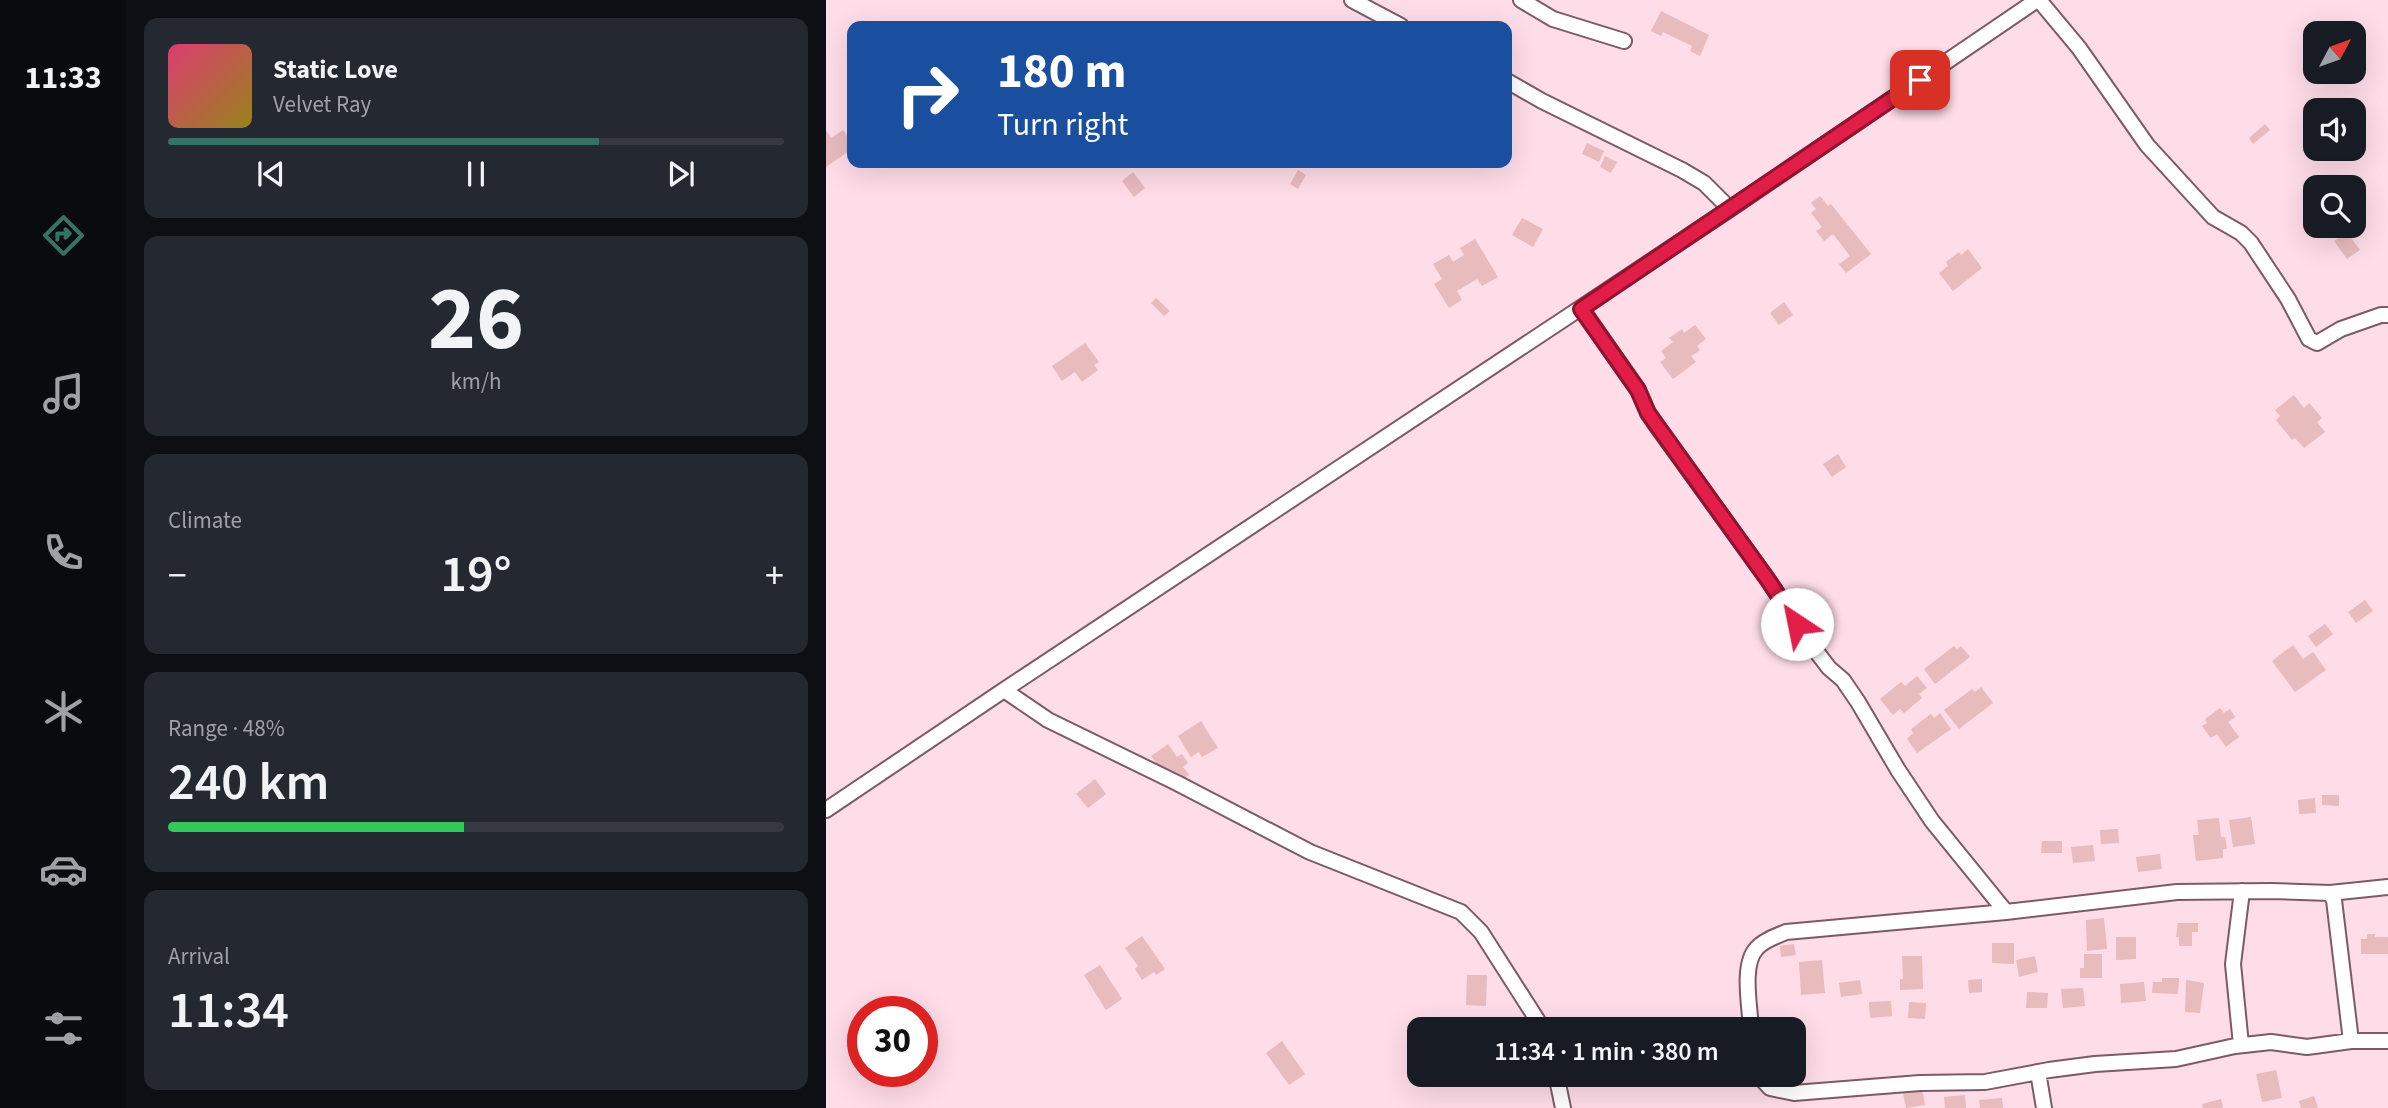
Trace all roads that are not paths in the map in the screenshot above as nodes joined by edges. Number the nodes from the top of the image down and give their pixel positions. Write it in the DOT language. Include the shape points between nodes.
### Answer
graph roads {
  1 [pos="1352,0"];
  2 [pos="1521,0"];
  3 [pos="2038,0"];
  4 [pos="1392,21"];
  5 [pos="1624,41"];
  6 [pos="1512,84"];
  7 [pos="1730,209"];
  8 [pos="1581,309"];
  9 [pos="2388,316"];
  10 [pos="1003,690"];
  11 [pos="826,810"];
  12 [pos="2388,887"];
  13 [pos="2242,891"];
  14 [pos="2330,893"];
  15 [pos="2006,912"];
  16 [pos="1535,1017"];
  17 [pos="1750,1017"];
  18 [pos="2351,1041"];
  19 [pos="2388,1041"];
  20 [pos="2241,1045"];
  21 [pos="2038,1072"];
  22 [pos="1559,1087"];
  23 [pos="1769,1087"];
  24 [pos="1563,1108"];
  25 [pos="2044,1108"];
  1 -- 4 [label="street"];
  2 -- 5 [label="street" via="1553,19"];
  3 -- 7 [label="street"];
  3 -- 9 [label="street" via="2079,48 2147,145 2213,217 2251,243 2308,339 2317,343 2341,329"];
  6 -- 7 [label="street" via="1682,170 1704,183"];
  7 -- 8 [label="street"];
  8 -- 10 [label="street"];
  8 -- 15 [label="street" via="1638,390 1656,425 1813,647 1843,680 1932,821"];
  10 -- 11 [label="street"];
  10 -- 16 [label="street" via="1048,720 1310,852 1461,912 1481,932"];
  12 -- 14 [label="street"];
  13 -- 14 [label="street"];
  13 -- 15 [label="street" via="2177,892"];
  13 -- 20 [label="street" via="2233,964"];
  14 -- 18 [label="street"];
  15 -- 17 [label="street" via="1786,932 1758,946 1751,956 1747,971"];
  18 -- 19 [label="street"];
  18 -- 20 [label="street"];
  20 -- 21 [label="street" via="2176,1059"];
  21 -- 23 [label="street" via="1985,1082 1794,1093"];
  21 -- 25 [label="street"];
  22 -- 24 [label="street"];
}
